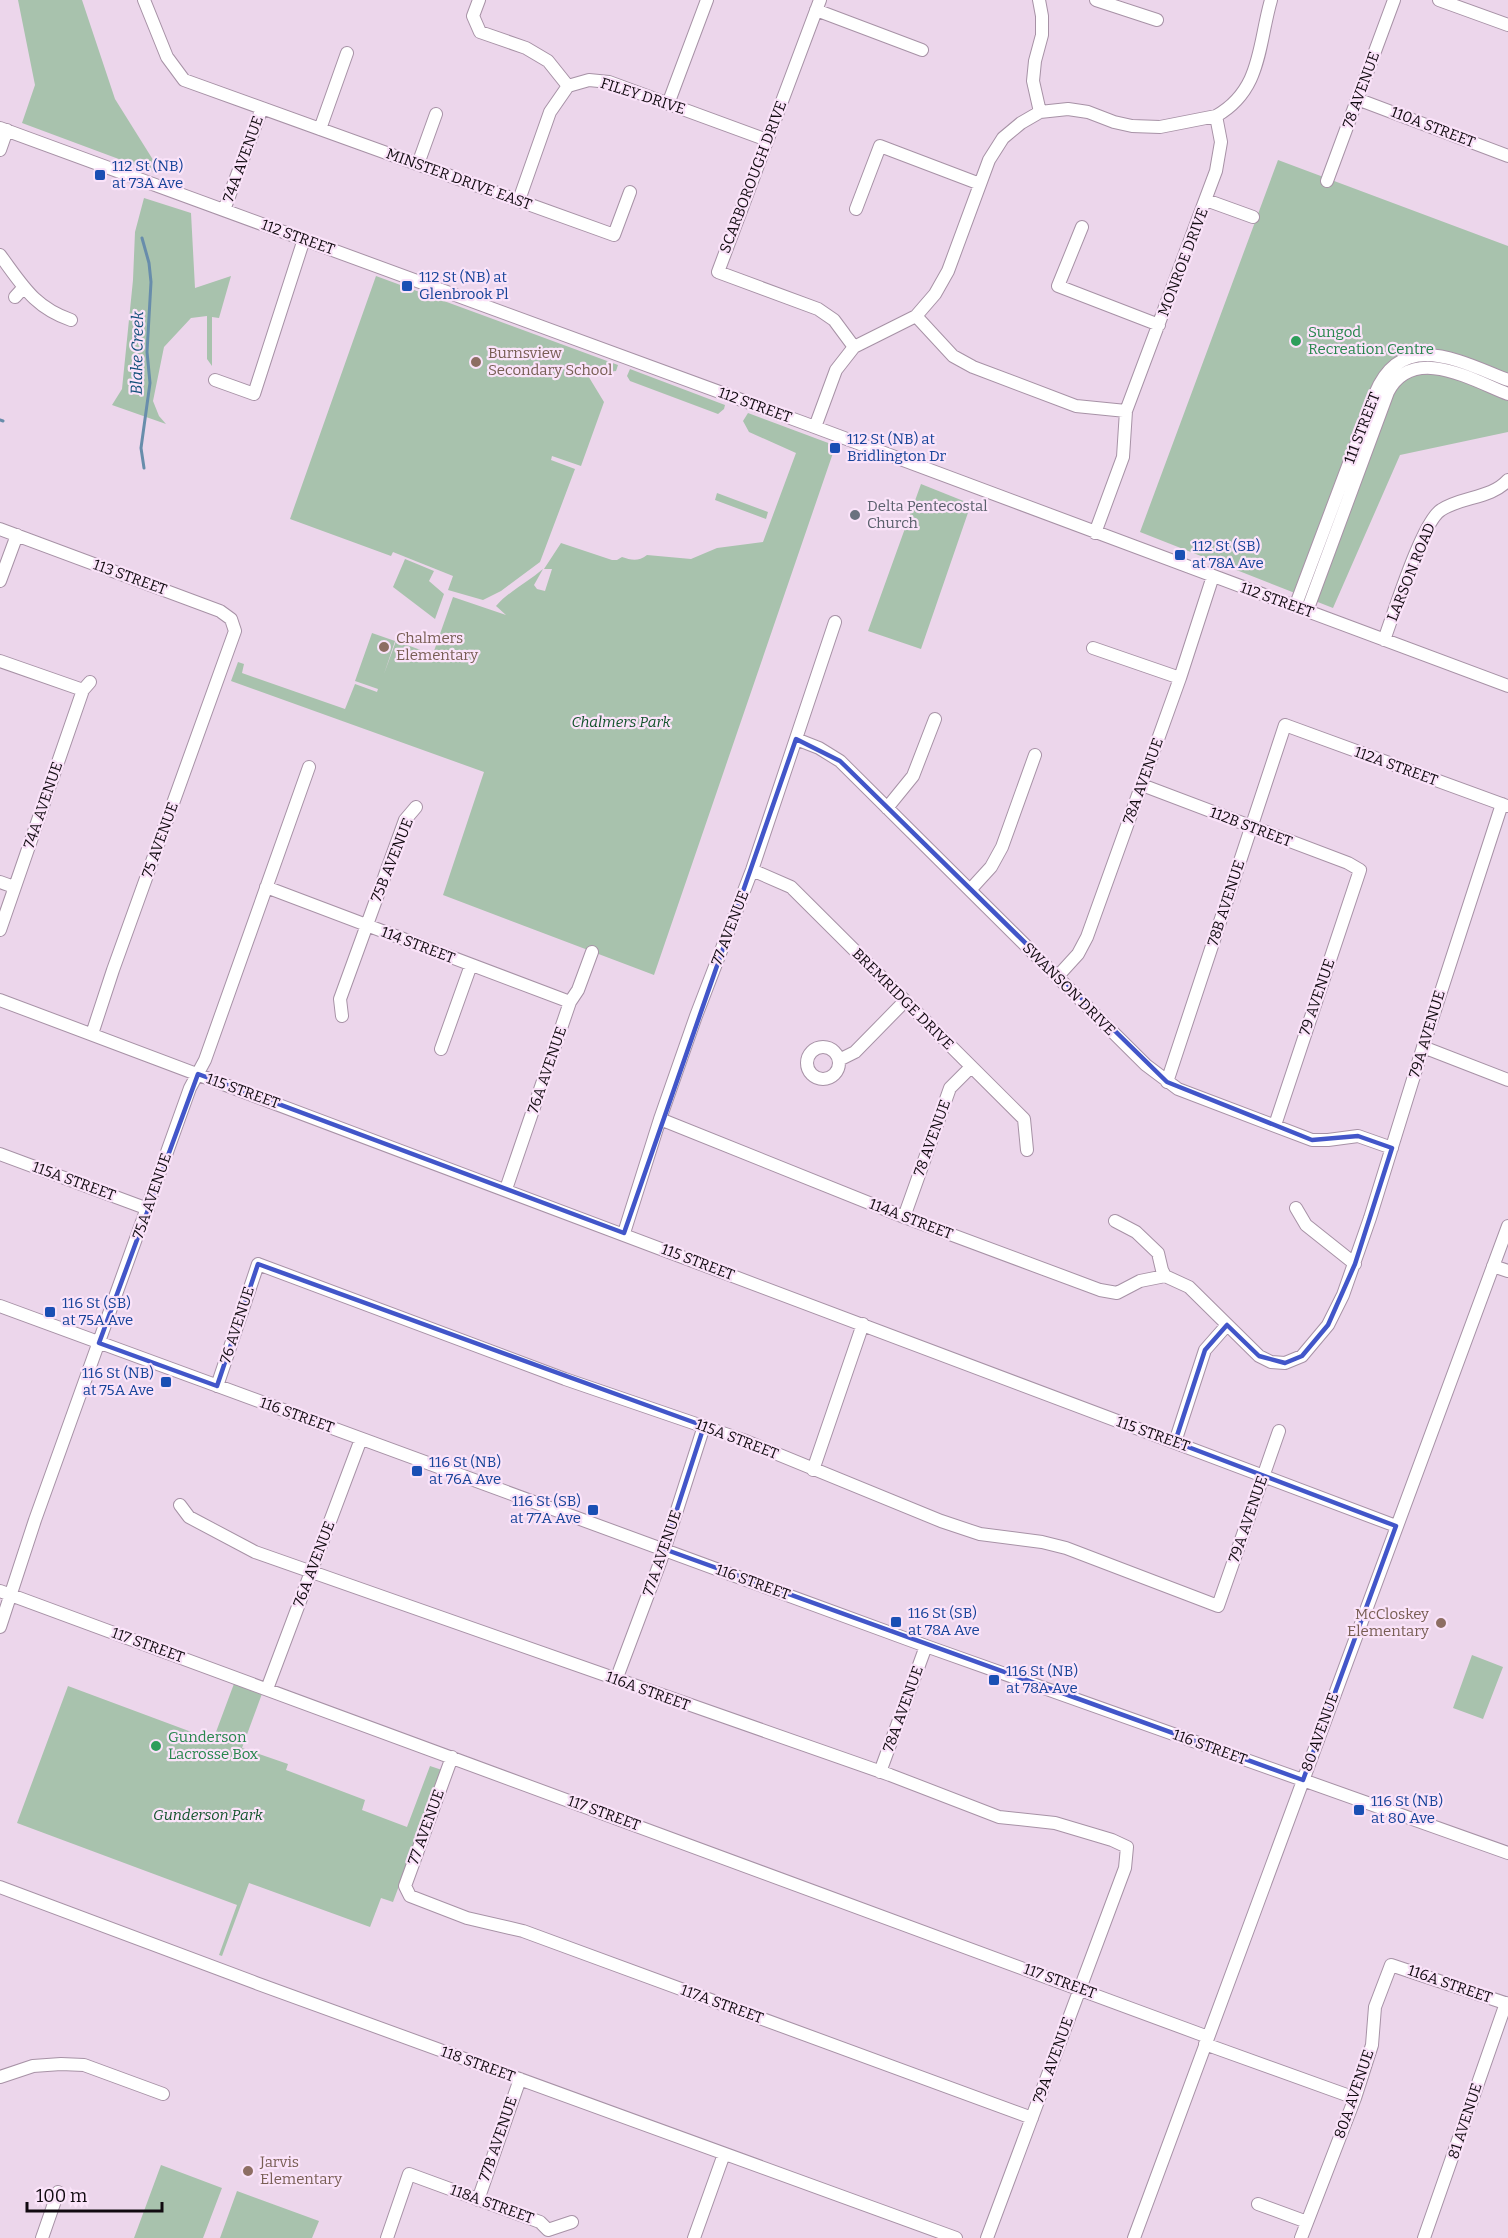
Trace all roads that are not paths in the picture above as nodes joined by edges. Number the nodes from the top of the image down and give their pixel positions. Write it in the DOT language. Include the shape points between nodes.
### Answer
graph roads {
  1 [pos="144,0"];
  2 [pos="479,0"];
  3 [pos="693,0"];
  4 [pos="1038,0"];
  5 [pos="1096,0"];
  6 [pos="1271,0"];
  7 [pos="1394,0"];
  8 [pos="1439,0"];
  9 [pos="706,2"];
  10 [pos="818,5"];
  11 [pos="1157,20"];
  12 [pos="1508,26"];
  13 [pos="921,50"];
  14 [pos="347,52"];
  15 [pos="568,86"];
  16 [pos="1358,99"];
  17 [pos="668,104"];
  18 [pos="262,108"];
  19 [pos="1040,112"];
  20 [pos="436,114"];
  21 [pos="1216,116"];
  22 [pos="4,129"];
  23 [pos="320,129"];
  24 [pos="767,140"];
  25 [pos="0,150"];
  26 [pos="1508,156"];
  27 [pos="418,164"];
  28 [pos="1327,181"];
  29 [pos="980,184"];
  30 [pos="630,192"];
  31 [pos="519,200"];
  32 [pos="1206,200"];
  33 [pos="856,208"];
  34 [pos="224,210"];
  35 [pos="1253,217"];
  36 [pos="1082,227"];
  37 [pos="304,239"];
  38 [pos="0,255"];
  39 [pos="24,287"];
  40 [pos="15,297"];
  41 [pos="916,316"];
  42 [pos="71,320"];
  43 [pos="1159,325"];
  44 [pos="854,347"];
  45 [pos="215,380"];
  46 [pos="1508,380"];
  47 [pos="1508,394"];
  48 [pos="1126,411"];
  49 [pos="815,427"];
  50 [pos="1508,480"];
  51 [pos="0,529"];
  52 [pos="1095,533"];
  53 [pos="17,535"];
  54 [pos="1213,576"];
  55 [pos="0,582"];
  56 [pos="1301,609"];
  57 [pos="835,622"];
  58 [pos="1384,640"];
  59 [pos="230,647"];
  60 [pos="1093,648"];
  61 [pos="0,661"];
  62 [pos="1180,678"];
  63 [pos="1508,686"];
  64 [pos="935,719"];
  65 [pos="1285,724"];
  66 [pos="796,739"];
  67 [pos="1035,754"];
  68 [pos="309,767"];
  69 [pos="1142,785"];
  70 [pos="1505,806"];
  71 [pos="416,807"];
  72 [pos="887,808"];
  73 [pos="1252,827"];
  74 [pos="752,870"];
  75 [pos="1360,870"];
  76 [pos="0,882"];
  77 [pos="14,887"];
  78 [pos="266,887"];
  79 [pos="970,890"];
  80 [pos="367,925"];
  81 [pos="0,930"];
  82 [pos="592,952"];
  83 [pos="471,965"];
  84 [pos="1057,976"];
  85 [pos="0,1000"];
  86 [pos="905,1001"];
  87 [pos="570,1002"];
  88 [pos="342,1016"];
  89 [pos="92,1034"];
  90 [pos="1423,1047"];
  91 [pos="441,1049"];
  92 [pos="839,1060"];
  93 [pos="971,1067"];
  94 [pos="198,1074"];
  95 [pos="1508,1080"];
  96 [pos="1167,1082"];
  97 [pos="660,1119"];
  98 [pos="1275,1125"];
  99 [pos="1392,1148"];
  100 [pos="1027,1150"];
  101 [pos="0,1154"];
  102 [pos="506,1189"];
  103 [pos="1296,1208"];
  104 [pos="148,1209"];
  105 [pos="904,1217"];
  106 [pos="1115,1221"];
  107 [pos="1508,1226"];
  108 [pos="624,1233"];
  109 [pos="258,1264"];
  110 [pos="1354,1264"];
  111 [pos="1493,1266"];
  112 [pos="1508,1271"];
  113 [pos="1165,1276"];
  114 [pos="0,1306"];
  115 [pos="863,1324"];
  116 [pos="1227,1325"];
  117 [pos="99,1343"];
  118 [pos="217,1386"];
  119 [pos="704,1425"];
  120 [pos="1279,1431"];
  121 [pos="361,1439"];
  122 [pos="1175,1442"];
  123 [pos="813,1470"];
  124 [pos="1263,1476"];
  125 [pos="180,1505"];
  126 [pos="1396,1526"];
  127 [pos="664,1549"];
  128 [pos="311,1571"];
  129 [pos="6,1593"];
  130 [pos="1218,1606"];
  131 [pos="0,1628"];
  132 [pos="926,1646"];
  133 [pos="616,1680"];
  134 [pos="267,1689"];
  135 [pos="452,1757"];
  136 [pos="880,1772"];
  137 [pos="1302,1780"];
  138 [pos="1127,1847"];
  139 [pos="1508,1853"];
  140 [pos="0,1887"];
  141 [pos="410,1896"];
  142 [pos="1391,1965"];
  143 [pos="1079,1988"];
  144 [pos="1507,2004"];
  145 [pos="1206,2041"];
  146 [pos="0,2077"];
  147 [pos="520,2079"];
  148 [pos="163,2094"];
  149 [pos="1355,2098"];
  150 [pos="1032,2118"];
  151 [pos="724,2154"];
  152 [pos="58,2192"];
  153 [pos="478,2199"];
  154 [pos="1258,2204"];
  155 [pos="572,2222"];
  156 [pos="1307,2222"];
  157 [pos="548,2234"];
  158 [pos="42,2238"];
  159 [pos="387,2238"];
  160 [pos="694,2238"];
  161 [pos="956,2238"];
  162 [pos="987,2238"];
  163 [pos="1134,2238"];
  164 [pos="1301,2238"];
  165 [pos="1424,2238"];
  1 -- 18 [label="street, MINSTER DRIVE EAST" via="167,57 184,80"];
  2 -- 15 [label="street" via="473,16 480,32 526,48 548,61"];
  3 -- 9 [label="street"];
  4 -- 19 [label="street" via="1042,35 1034,81"];
  5 -- 11 [label="street"];
  6 -- 21 [label="street" via="1263,43 1246,90"];
  7 -- 16 [label="street, 78 AVENUE"];
  8 -- 12 [label="street"];
  9 -- 17 [label="street"];
  10 -- 13 [label="street"];
  10 -- 24 [label="street, SCARBOROUGH DRIVE"];
  14 -- 23 [label="street"];
  15 -- 17 [label="street, FILEY DRIVE" via="589,80 609,82"];
  15 -- 31 [label="street" via="550,112"];
  16 -- 26 [label="street, 110A STREET"];
  16 -- 28 [label="street, 78 AVENUE"];
  17 -- 24 [label="street, FILEY DRIVE"];
  18 -- 23 [label="street, MINSTER DRIVE EAST"];
  18 -- 34 [label="street, 74A AVENUE"];
  19 -- 21 [label="street" via="1068,109 1132,126 1161,127"];
  19 -- 29 [label="street" via="1003,138"];
  20 -- 27 [label="street"];
  21 -- 32 [label="street, MONROE DRIVE" via="1220,154"];
  22 -- 25 [label="street"];
  22 -- 34 [label="street, 112 STREET"];
  23 -- 27 [label="street, MINSTER DRIVE EAST"];
  24 -- 44 [label="street, SCARBOROUGH DRIVE" via="718,272 818,309 834,320"];
  27 -- 31 [label="street, MINSTER DRIVE EAST"];
  29 -- 33 [label="street" via="880,146"];
  29 -- 41 [label="street" via="948,271"];
  30 -- 31 [label="street, MINSTER DRIVE EAST" via="614,235"];
  32 -- 35 [label="street"];
  32 -- 43 [label="street, MONROE DRIVE"];
  34 -- 37 [label="street, 112 STREET"];
  36 -- 43 [label="street" via="1058,286"];
  37 -- 45 [label="street" via="254,394"];
  37 -- 49 [label="street, 112 STREET"];
  38 -- 39 [label="street"];
  39 -- 40 [label="street"];
  39 -- 42 [label="street" via="54,314"];
  41 -- 44 [label="street"];
  41 -- 48 [label="street" via="953,356 974,367 1076,406"];
  43 -- 48 [label="street, MONROE DRIVE"];
  44 -- 49 [label="street" via="836,370"];
  46 -- 56 [label="street, 111 STREET" via="1444,356 1428,354 1412,356 1388,372 1378,386"];
  47 -- 56 [label="street, 111 STREET" via="1433,368 1417,368 1395,381"];
  48 -- 52 [label="street, MONROE DRIVE" via="1123,457"];
  49 -- 52 [label="street, 112 STREET"];
  50 -- 58 [label="street, LARSON ROAD" via="1494,491 1466,498 1433,517"];
  51 -- 53 [label="street, 113 STREET"];
  52 -- 54 [label="street, 112 STREET"];
  53 -- 55 [label="street"];
  53 -- 59 [label="street, 113 STREET" via="220,611 231,619 235,631"];
  54 -- 56 [label="street, 112 STREET"];
  54 -- 62 [label="street, 78A AVENUE"];
  56 -- 58 [label="street, 112 STREET"];
  57 -- 66 [label="street, 77 AVENUE"];
  58 -- 63 [label="street, 112 STREET"];
  59 -- 89 [label="street, 75 AVENUE"];
  60 -- 62 [label="street"];
  61 -- 77 [label="street, 74A AVENUE" via="87,686"];
  62 -- 69 [label="street, 78A AVENUE"];
  64 -- 72 [label="street" via="913,776"];
  65 -- 70 [label="street, 112A STREET"];
  65 -- 73 [label="street, 78B AVENUE"];
  66 -- 72 [label="street, SWANSON DRIVE" via="840,761"];
  66 -- 74 [label="street, 77 AVENUE"];
  67 -- 79 [label="street" via="1002,847 991,867"];
  68 -- 78 [label="street, 75A AVENUE"];
  69 -- 73 [label="street, 112B STREET"];
  69 -- 84 [label="street, 78A AVENUE" via="1087,937 1078,954"];
  70 -- 90 [label="street, 79A AVENUE"];
  71 -- 80 [label="street, 75B AVENUE" via="405,820"];
  72 -- 79 [label="street, SWANSON DRIVE"];
  73 -- 75 [label="street, 112B STREET"];
  73 -- 96 [label="street, 78B AVENUE"];
  74 -- 86 [label="street, BREMRIDGE DRIVE" via="791,887"];
  74 -- 97 [label="street, 77 AVENUE"];
  75 -- 98 [label="street, 79 AVENUE"];
  76 -- 77 [label="street"];
  77 -- 81 [label="street, 74A AVENUE"];
  78 -- 80 [label="street, 114 STREET"];
  78 -- 94 [label="street, 75A AVENUE"];
  79 -- 84 [label="street, SWANSON DRIVE"];
  80 -- 83 [label="street, 114 STREET"];
  80 -- 88 [label="street, 75B AVENUE" via="340,999"];
  82 -- 87 [label="street, 76A AVENUE"];
  83 -- 87 [label="street, 114 STREET"];
  83 -- 91 [label="street"];
  84 -- 96 [label="street, SWANSON DRIVE"];
  85 -- 89 [label="street, 115 STREET"];
  86 -- 92 [label="street" via="855,1052"];
  86 -- 93 [label="street, BREMRIDGE DRIVE"];
  87 -- 102 [label="street, 76A AVENUE"];
  89 -- 94 [label="street, 115 STREET"];
  90 -- 95 [label="street"];
  90 -- 99 [label="street, 79A AVENUE"];
  93 -- 100 [label="street, BREMRIDGE DRIVE" via="1024,1119"];
  93 -- 105 [label="street, 78 AVENUE" via="950,1088"];
  94 -- 102 [label="street, 115 STREET"];
  94 -- 104 [label="street, 75A AVENUE"];
  96 -- 98 [label="street, SWANSON DRIVE"];
  97 -- 105 [label="street, 114A STREET"];
  97 -- 108 [label="street, 77 AVENUE"];
  98 -- 99 [label="street, SWANSON DRIVE" via="1312,1140 1359,1136"];
  99 -- 110 [label="street, 79A AVENUE"];
  101 -- 104 [label="street, 115A STREET"];
  102 -- 108 [label="street, 115 STREET"];
  103 -- 110 [label="street" via="1306,1225"];
  104 -- 117 [label="street, 75A AVENUE"];
  105 -- 113 [label="street, 114A STREET" via="1100,1290 1117,1293 1140,1281"];
  106 -- 113 [label="street" via="1136,1232 1158,1252"];
  107 -- 111 [label="street, 80 AVENUE"];
  108 -- 115 [label="street, 115 STREET"];
  109 -- 118 [label="street, 76 AVENUE"];
  109 -- 119 [label="street, 115A STREET" via="565,1379"];
  110 -- 116 [label="street, 79A AVENUE" via="1328,1324 1302,1356 1285,1364 1271,1362 1259,1356"];
  111 -- 112 [label="street"];
  111 -- 126 [label="street, 80 AVENUE"];
  113 -- 116 [label="street" via="1189,1287"];
  114 -- 117 [label="street, 116 STREET"];
  115 -- 122 [label="street, 115 STREET"];
  115 -- 123 [label="street"];
  116 -- 122 [label="street" via="1205,1350"];
  117 -- 118 [label="street, 116 STREET"];
  117 -- 129 [label="street, 75A AVENUE"];
  118 -- 121 [label="street, 116 STREET"];
  119 -- 123 [label="street, 115A STREET"];
  119 -- 127 [label="street, 77A AVENUE"];
  120 -- 124 [label="street, 79A AVENUE"];
  121 -- 127 [label="street, 116 STREET"];
  121 -- 128 [label="street, 76A AVENUE"];
  122 -- 124 [label="street, 115 STREET"];
  123 -- 130 [label="street, 115A STREET" via="941,1521 980,1534 1066,1548"];
  124 -- 126 [label="street, 115 STREET"];
  124 -- 130 [label="street, 79A AVENUE"];
  125 -- 128 [label="street, 116A STREET" via="189,1517 255,1552"];
  126 -- 137 [label="street, 80 AVENUE"];
  127 -- 132 [label="street, 116 STREET"];
  127 -- 133 [label="street, 77A AVENUE"];
  128 -- 133 [label="street, 116A STREET"];
  128 -- 134 [label="street, 76A AVENUE"];
  129 -- 131 [label="street, 75A AVENUE"];
  129 -- 134 [label="street, 117 STREET"];
  132 -- 136 [label="street, 78A AVENUE"];
  132 -- 137 [label="street, 116 STREET"];
  133 -- 136 [label="street, 116A STREET"];
  134 -- 135 [label="street, 117 STREET"];
  135 -- 141 [label="street, 77 AVENUE" via="405,1886"];
  135 -- 143 [label="street, 117 STREET"];
  136 -- 138 [label="street, 116A STREET" via="999,1817 1055,1823"];
  137 -- 139 [label="street, 116 STREET"];
  137 -- 145 [label="street, 80 AVENUE"];
  138 -- 143 [label="street, 79A AVENUE" via="1125,1868"];
  140 -- 147 [label="street, 118 STREET"];
  141 -- 150 [label="street, 117A STREET" via="467,1918 524,1931"];
  142 -- 144 [label="street, 116A STREET"];
  142 -- 149 [label="street, 80A AVENUE" via="1375,2007 1372,2045"];
  143 -- 145 [label="street, 117 STREET"];
  143 -- 150 [label="street, 79A AVENUE"];
  144 -- 165 [label="street, 81 AVENUE"];
  145 -- 149 [label="street, 117 STREET"];
  145 -- 163 [label="street, 80 AVENUE"];
  146 -- 148 [label="street" via="33,2066 84,2065"];
  147 -- 151 [label="street, 118 STREET"];
  147 -- 153 [label="street, 77B AVENUE"];
  149 -- 156 [label="street, 80A AVENUE"];
  150 -- 162 [label="street, 79A AVENUE"];
  151 -- 160 [label="street"];
  151 -- 161 [label="street, 118 STREET"];
  152 -- 158 [label="street"];
  153 -- 157 [label="street, 118A STREET" via="540,2222"];
  153 -- 159 [label="street, 118A STREET" via="409,2174"];
  154 -- 156 [label="street"];
  155 -- 157 [label="street, 118A STREET"];
  156 -- 164 [label="street, 80A AVENUE"];
}
